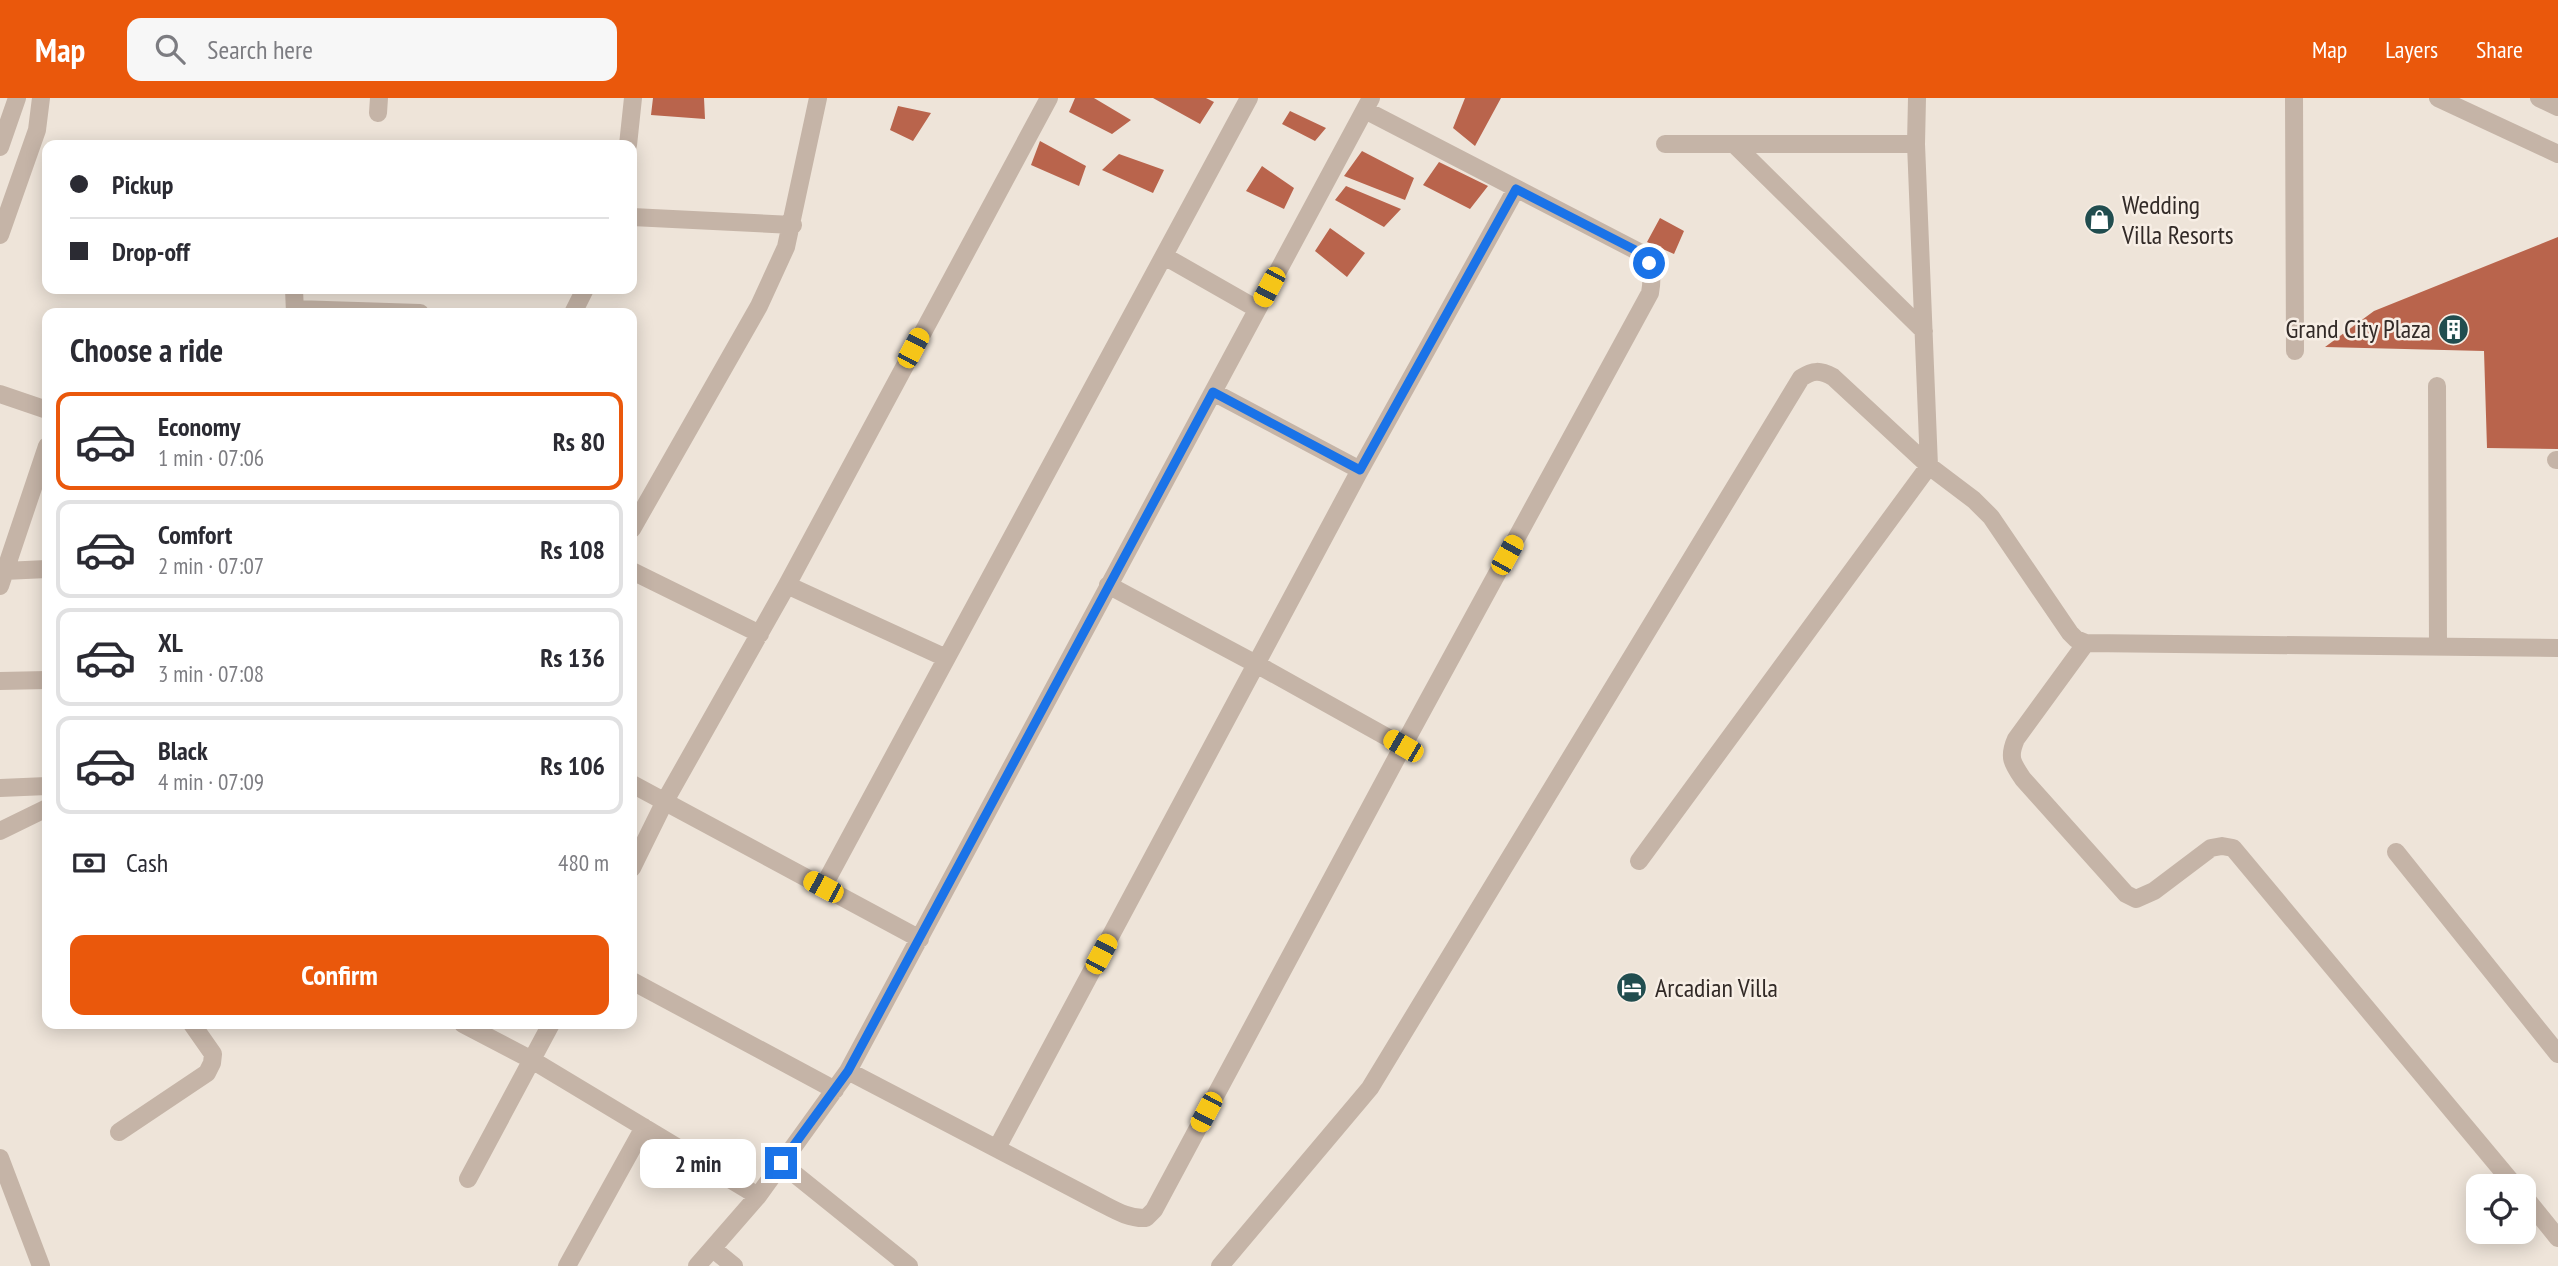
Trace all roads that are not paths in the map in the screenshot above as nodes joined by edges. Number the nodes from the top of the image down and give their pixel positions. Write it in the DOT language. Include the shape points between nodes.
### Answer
graph roads {
  1 [pos="17,98"];
  2 [pos="41,98"];
  3 [pos="633,98"];
  4 [pos="818,98"];
  5 [pos="1049,98"];
  6 [pos="1249,98"];
  7 [pos="1917,98"];
  8 [pos="2294,98"];
  9 [pos="2438,98"];
  10 [pos="2539,98"];
  11 [pos="1368,104"];
  12 [pos="2558,107"];
  13 [pos="629,140"];
  14 [pos="1665,144"];
  15 [pos="1734,144"];
  16 [pos="1916,144"];
  17 [pos="0,147"];
  18 [pos="2558,154"];
  19 [pos="1516,189"];
  20 [pos="637,217"];
  21 [pos="2,223"];
  22 [pos="793,225"];
  23 [pos="1164,256"];
  24 [pos="1257,309"];
  25 [pos="1924,331"];
  26 [pos="2295,351"];
  27 [pos="2437,386"];
  28 [pos="1213,392"];
  29 [pos="0,394"];
  30 [pos="42,409"];
  31 [pos="42,461"];
  32 [pos="1929,466"];
  33 [pos="1360,470"];
  34 [pos="637,520"];
  35 [pos="42,570"];
  36 [pos="637,573"];
  37 [pos="2,579"];
  38 [pos="787,584"];
  39 [pos="1108,584"];
  40 [pos="760,634"];
  41 [pos="2086,643"];
  42 [pos="2438,647"];
  43 [pos="2558,648"];
  44 [pos="946,658"];
  45 [pos="1256,664"];
  46 [pos="42,680"];
  47 [pos="0,681"];
  48 [pos="1403,746"];
  49 [pos="42,786"];
  50 [pos="637,786"];
  51 [pos="0,788"];
  52 [pos="666,802"];
  53 [pos="42,810"];
  54 [pos="0,831"];
  55 [pos="2396,852"];
  56 [pos="637,858"];
  57 [pos="1639,861"];
  58 [pos="823,887"];
  59 [pos="920,939"];
  60 [pos="637,984"];
  61 [pos="196,1029"];
  62 [pos="473,1029"];
  63 [pos="548,1029"];
  64 [pos="2558,1054"];
  65 [pos="532,1059"];
  66 [pos="848,1071"];
  67 [pos="835,1090"];
  68 [pos="643,1127"];
  69 [pos="119,1132"];
  70 [pos="997,1148"];
  71 [pos="0,1158"];
  72 [pos="781,1163"];
  73 [pos="2505,1174"];
  74 [pos="468,1179"];
  75 [pos="758,1196"];
  76 [pos="2536,1211"];
  77 [pos="2558,1238"];
  78 [pos="713,1249"];
  79 [pos="41,1266"];
  80 [pos="567,1266"];
  81 [pos="697,1266"];
  82 [pos="734,1266"];
  83 [pos="909,1266"];
  84 [pos="1220,1266"];
  1 -- 17 [label="street"];
  2 -- 21 [label="street" via="37,130"];
  3 -- 13 [label="street"];
  4 -- 22 [label="street"];
  5 -- 38 [label="street"];
  6 -- 23 [label="street"];
  7 -- 16 [label="street"];
  8 -- 26 [label="street"];
  9 -- 18 [label="street"];
  10 -- 12 [label="street"];
  11 -- 19 [label="street"];
  11 -- 24 [label="street"];
  14 -- 15 [label="street"];
  15 -- 16 [label="street"];
  15 -- 25 [label="street"];
  16 -- 25 [label="street"];
  19 -- 33 [label="street"];
  19 -- 48 [label="street" via="1641,253 1653,277 1650,293"];
  20 -- 22 [label="street"];
  22 -- 34 [label="street" via="759,306"];
  23 -- 24 [label="street"];
  23 -- 44 [label="street"];
  24 -- 28 [label="street"];
  25 -- 32 [label="street"];
  27 -- 42 [label="street"];
  28 -- 33 [label="street"];
  28 -- 39 [label="street"];
  29 -- 30 [label="street"];
  31 -- 37 [label="street"];
  32 -- 41 [label="street" via="1991,517 2070,633"];
  32 -- 57 [label="street"];
  32 -- 84 [label="street" via="1833,377 1821,371 1801,378 1370,1088"];
  33 -- 45 [label="street"];
  35 -- 37 [label="street"];
  36 -- 40 [label="street"];
  38 -- 40 [label="street"];
  38 -- 44 [label="street"];
  39 -- 45 [label="street"];
  39 -- 59 [label="street"];
  40 -- 52 [label="street"];
  41 -- 42 [label="street"];
  41 -- 73 [label="street" via="2016,739 2011,751 2013,765 2023,779 2126,894 2136,899 2211,849 2233,849"];
  42 -- 43 [label="street"];
  44 -- 58 [label="street"];
  45 -- 48 [label="street"];
  45 -- 70 [label="street"];
  46 -- 47 [label="street"];
  48 -- 70 [label="street" via="1146,1218 1107,1206"];
  49 -- 51 [label="street"];
  50 -- 52 [label="street"];
  52 -- 56 [label="street"];
  52 -- 58 [label="street"];
  53 -- 54 [label="street"];
  55 -- 64 [label="street"];
  58 -- 59 [label="street"];
  59 -- 66 [label="street"];
  60 -- 67 [label="street"];
  61 -- 69 [label="street" via="213,1054 207,1073"];
  62 -- 65 [label="street"];
  63 -- 65 [label="street"];
  65 -- 68 [label="street"];
  65 -- 74 [label="street"];
  66 -- 67 [label="street"];
  66 -- 70 [label="street"];
  67 -- 72 [label="street"];
  68 -- 75 [label="street"];
  68 -- 80 [label="street"];
  71 -- 79 [label="street"];
  72 -- 75 [label="street"];
  72 -- 83 [label="street"];
  75 -- 78 [label="street"];
  76 -- 77 [label="street"];
  78 -- 81 [label="street"];
  78 -- 82 [label="street"];
}
